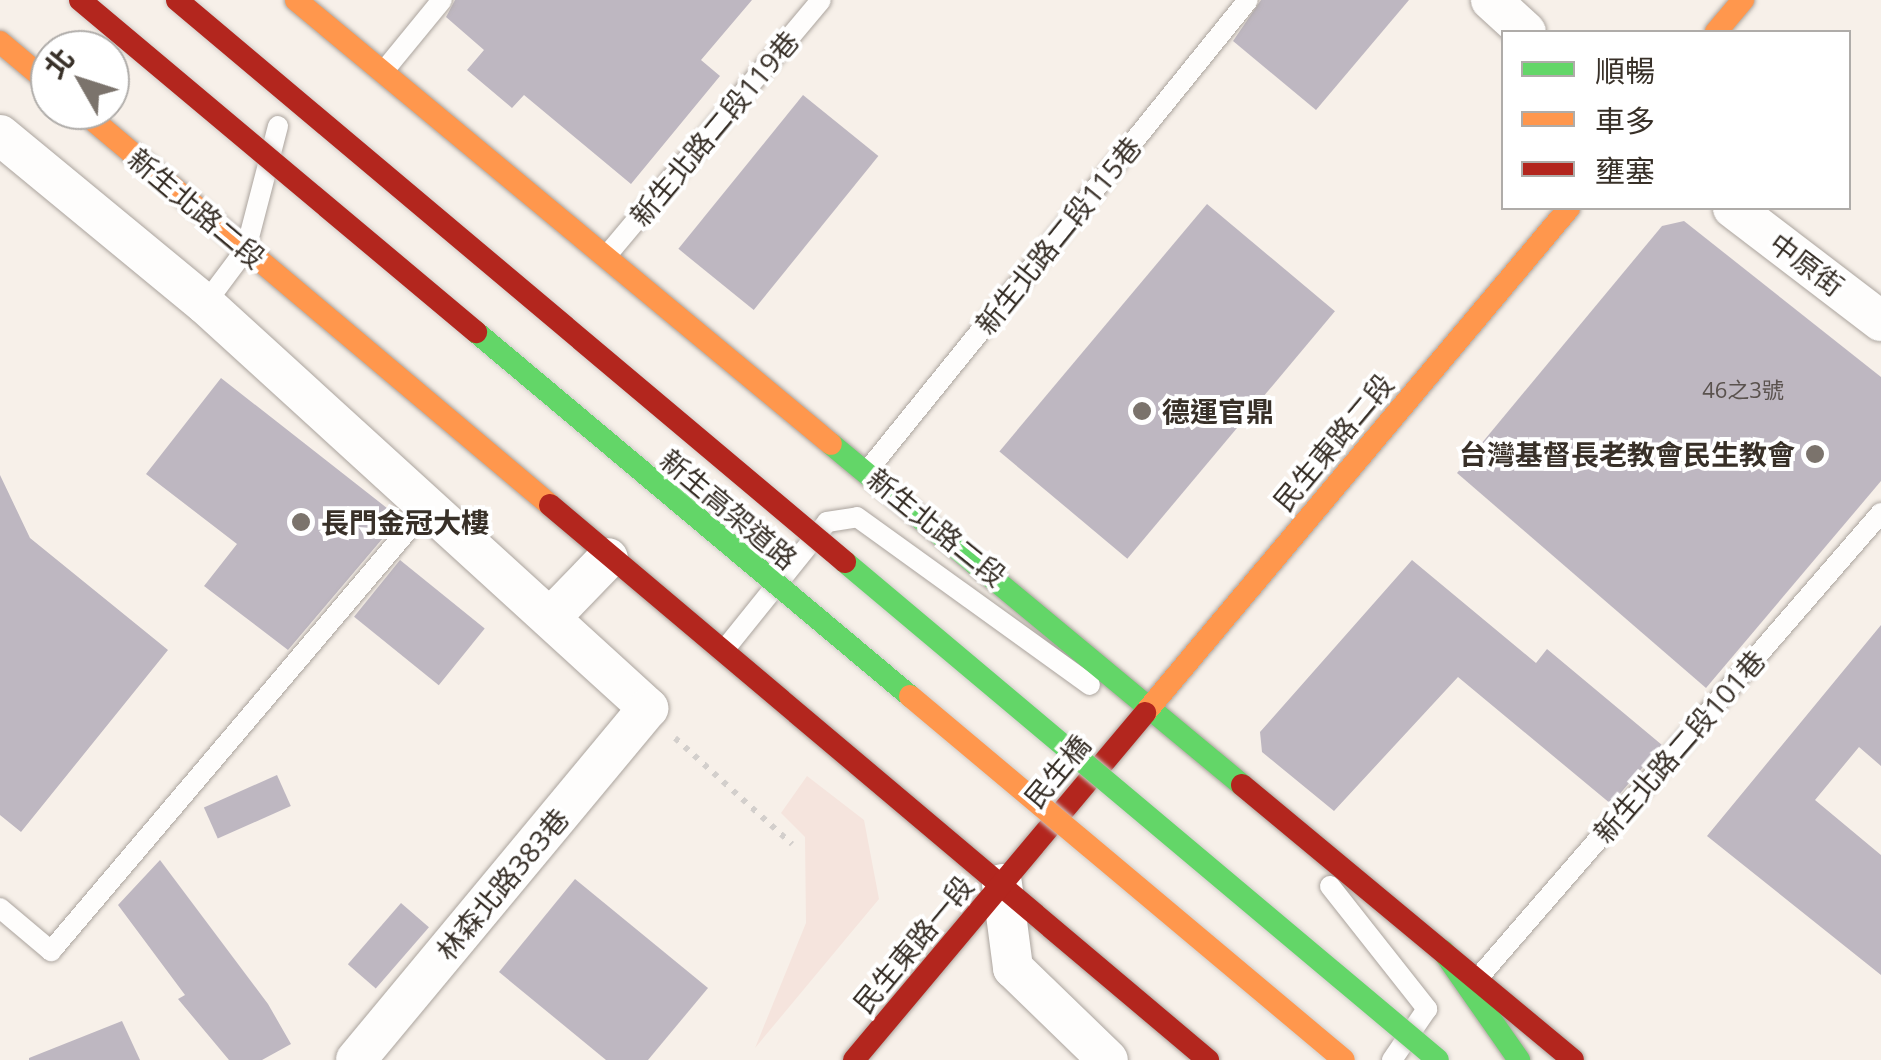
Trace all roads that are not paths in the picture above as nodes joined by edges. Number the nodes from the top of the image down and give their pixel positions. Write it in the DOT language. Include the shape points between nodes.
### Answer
graph roads {
  1 [pos="80,0"];
  2 [pos="176,0"];
  3 [pos="296,0"];
  4 [pos="442,0"];
  5 [pos="821,0"];
  6 [pos="1248,0"];
  7 [pos="1492,0"];
  8 [pos="1743,0"];
  9 [pos="1524,30"];
  10 [pos="1718,30"];
  11 [pos="0,42"];
  12 [pos="30,67"];
  13 [pos="382,73"];
  14 [pos="278,126"];
  15 [pos="105,130"];
  16 [pos="0,135"];
  17 [pos="1566,210"];
  18 [pos="1736,210"];
  19 [pos="246,250"];
  20 [pos="607,256"];
  21 [pos="206,304"];
  22 [pos="1881,321"];
  23 [pos="868,470"];
  24 [pos="430,504"];
  25 [pos="1881,513"];
  26 [pos="608,558"];
  27 [pos="553,615"];
  28 [pos="722,653"];
  29 [pos="1124,699"];
  30 [pos="1148,710"];
  31 [pos="1262,798"];
  32 [pos="1009,875"];
  33 [pos="0,908"];
  34 [pos="1443,950"];
  35 [pos="1477,979"];
  36 [pos="356,1060"];
  37 [pos="854,1060"];
  38 [pos="1108,1060"];
  39 [pos="1208,1060"];
  40 [pos="1344,1060"];
  41 [pos="1392,1060"];
  42 [pos="1438,1060"];
  43 [pos="1519,1060"];
  44 [pos="1572,1060"];
  1 -- 40 [label="main road, 新生高架道路, bridge"];
  2 -- 42 [label="main road, 新生高架道路, bridge"];
  3 -- 13 [label="main road, 新生北路二段"];
  4 -- 13 [label="lane"];
  5 -- 20 [label="lane, 新生北路二段119巷"];
  6 -- 23 [label="lane, 新生北路二段115巷"];
  7 -- 9 [label="street"];
  8 -- 10 [label="main road"];
  11 -- 12 [label="main road"];
  13 -- 20 [label="main road, 新生北路二段"];
  14 -- 19 [label="lane"];
  15 -- 19 [label="main road, 新生北路二段"];
  16 -- 21 [label="street"];
  17 -- 30 [label="main road, 民生東路二段"];
  18 -- 22 [label="street, 中原街"];
  19 -- 21 [label="lane"];
  19 -- 26 [label="main road, 新生北路二段"];
  20 -- 23 [label="main road, 新生北路二段"];
  21 -- 24 [label="street"];
  23 -- 30 [label="main road, 新生北路二段"];
  24 -- 27 [label="street"];
  24 -- 33 [label="lane" via="51,952"];
  25 -- 35 [label="lane, 新生北路二段101巷"];
  26 -- 27 [label="street"];
  26 -- 28 [label="main road, 新生北路二段"];
  27 -- 36 [label="street, 林森北路383巷" via="648,708"];
  28 -- 29 [label="lane" via="827,522 856,517 1064,675"];
  28 -- 32 [label="main road, 新生北路二段"];
  30 -- 31 [label="main road, 新生北路二段"];
  30 -- 32 [label="main road, 民生橋, bridge"];
  31 -- 34 [label="main road, 新生北路二段"];
  31 -- 41 [label="lane" via="1426,1009"];
  32 -- 37 [label="main road, 民生東路一段"];
  32 -- 38 [label="street" via="1013,968"];
  32 -- 39 [label="main road, 新生北路二段"];
  34 -- 35 [label="main road, 新生北路二段"];
  34 -- 43 [label="main road"];
  35 -- 44 [label="main road, 新生北路二段"];
}
